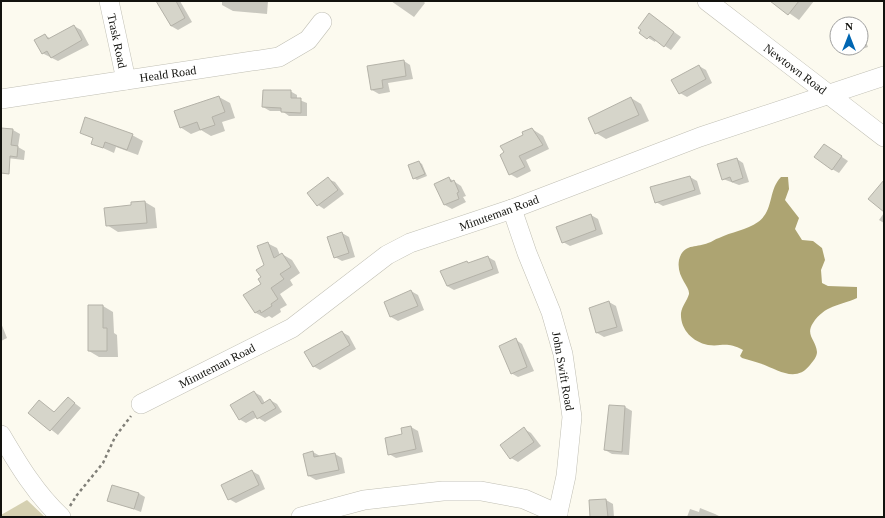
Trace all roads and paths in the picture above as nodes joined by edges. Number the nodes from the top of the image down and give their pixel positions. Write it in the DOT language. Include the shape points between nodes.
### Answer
graph roads {
  1 [pos="109,1"];
  2 [pos="707,1"];
  3 [pos="322,22"];
  4 [pos="884,76"];
  5 [pos="126,80"];
  6 [pos="828,95"];
  7 [pos="1,99"];
  8 [pos="884,137"];
  9 [pos="512,209"];
  10 [pos="141,404"];
  11 [pos="1,435"];
  12 [pos="64,514"];
  13 [pos="558,516"];
  14 [pos="301,517"];
  1 -- 5 [label="street, Trask Road"];
  2 -- 6 [label="street, Newtown Road"];
  3 -- 5 [label="street, Heald Road" via="308,40 279,57"];
  4 -- 6 [label="street, Minuteman Road"];
  5 -- 7 [label="street, Heald Road"];
  6 -- 8 [label="street, Newtown Road"];
  6 -- 9 [label="street, Minuteman Road" via="700,137"];
  9 -- 10 [label="street, Minuteman Road" via="410,244 387,255 292,328"];
  9 -- 13 [label="street, John Swift Road" via="552,312 563,354 572,417 566,476"];
  10 -- 12 [label="path" via="115,437 103,463"];
  11 -- 12 [label="street" via="49,506"];
  13 -- 14 [label="street" via="524,499 481,491 443,490 364,500"];
}
